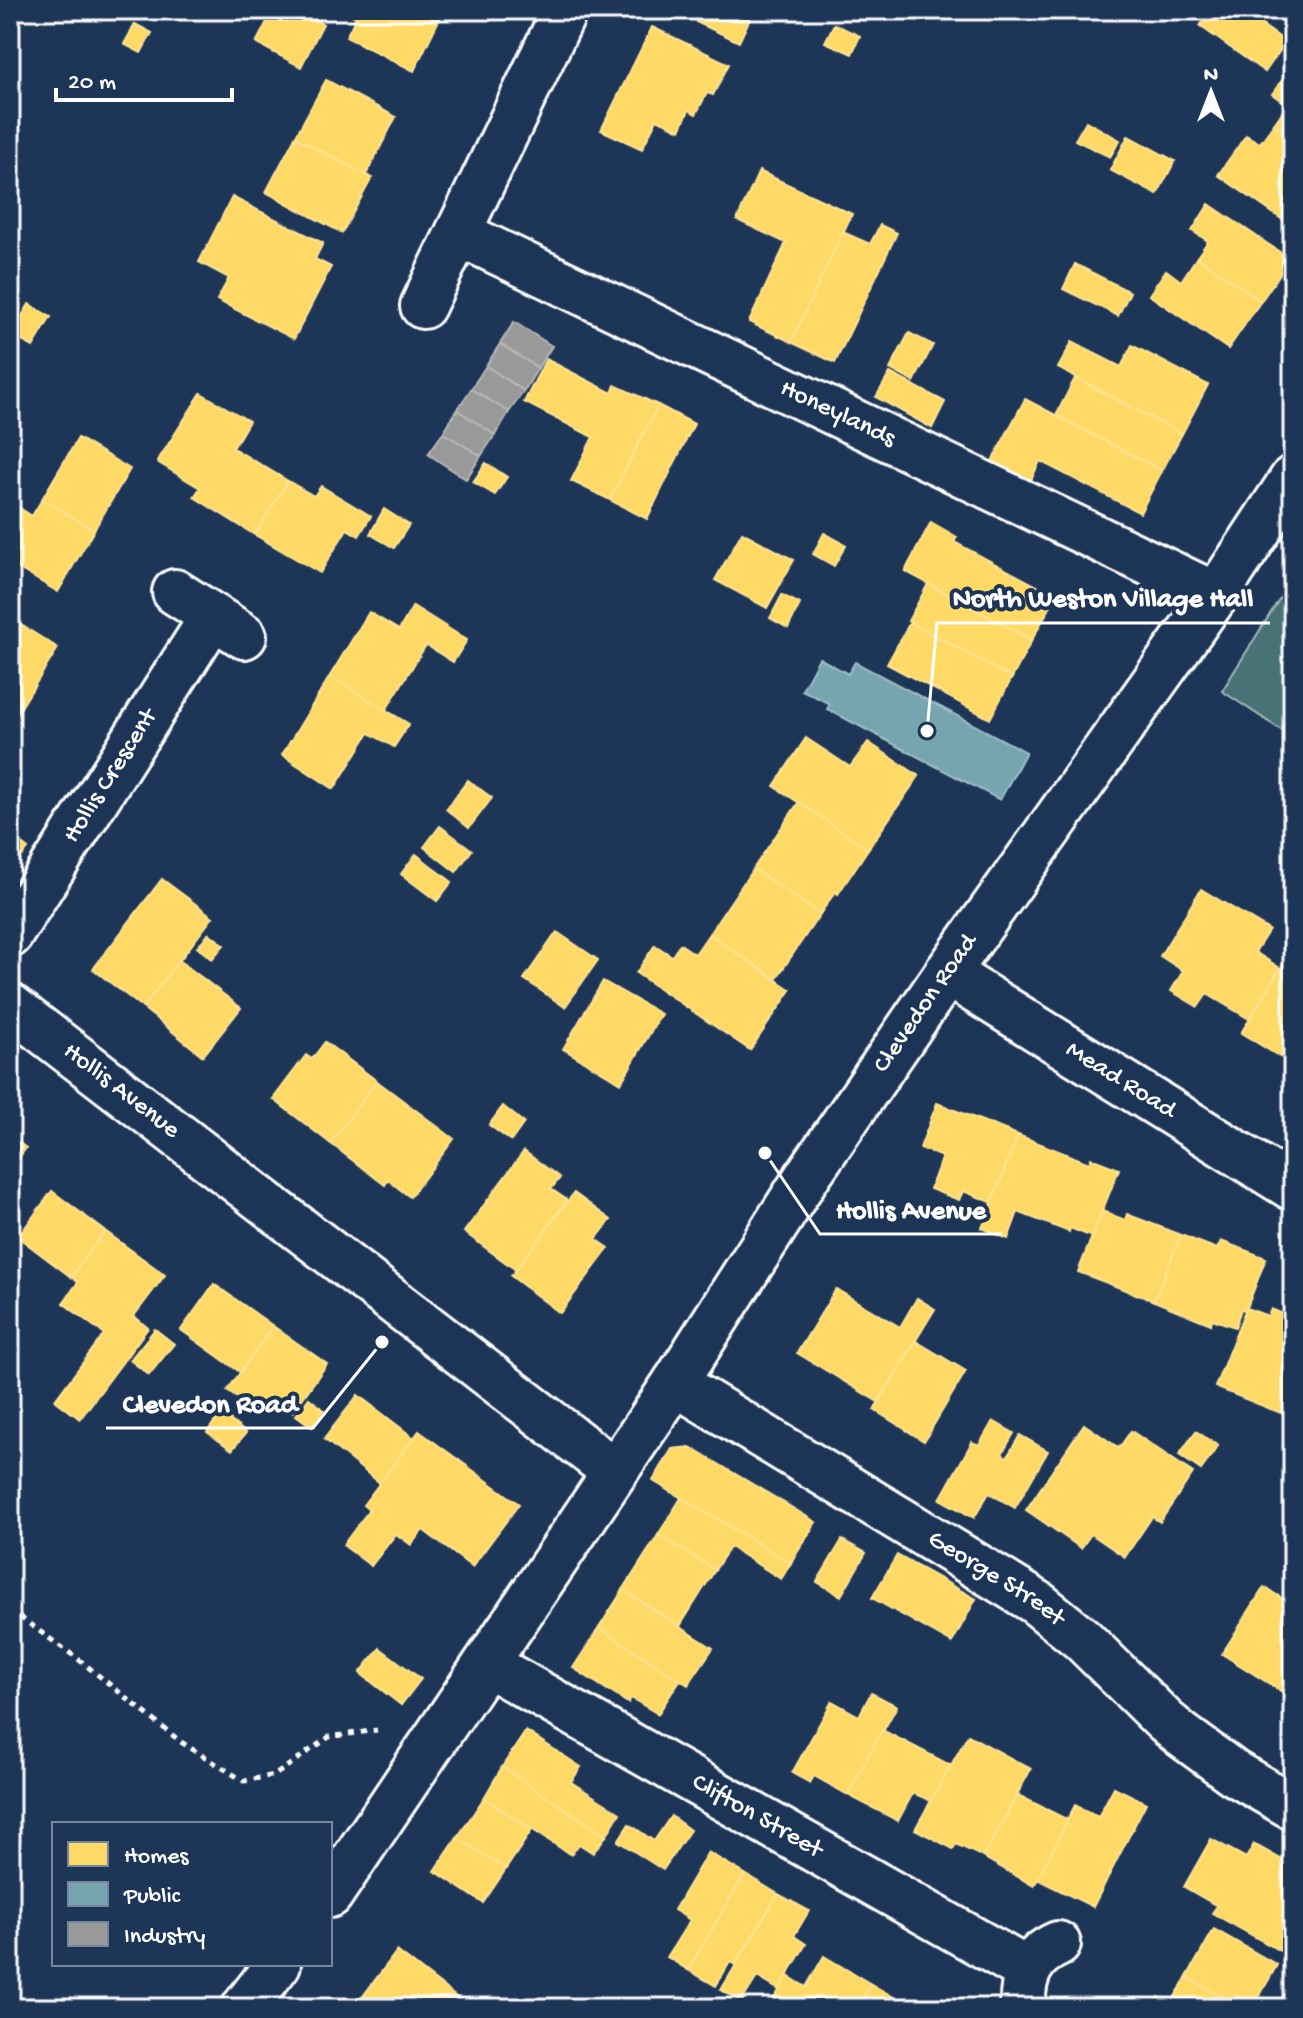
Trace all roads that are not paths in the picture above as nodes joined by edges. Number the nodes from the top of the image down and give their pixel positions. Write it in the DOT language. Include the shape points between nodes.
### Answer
graph roads {
  1 [pos="565,10"];
  2 [pos="458,233"];
  3 [pos="423,306"];
  4 [pos="1293,478"];
  5 [pos="175,592"];
  6 [pos="1216,595"];
  7 [pos="10,935"];
  8 [pos="947,973"];
  9 [pos="10,1006"];
  10 [pos="1293,1188"];
  11 [pos="675,1383"];
  12 [pos="614,1471"];
  13 [pos="487,1664"];
  14 [pos="1293,1807"];
  15 [pos="332,1892"];
  16 [pos="276,1966"];
  17 [pos="1036,1973"];
  18 [pos="244,2008"];
  1 -- 2 [label="street"];
  2 -- 3 [label="street"];
  2 -- 6 [label="street, Honeylands"];
  4 -- 6 [label="street, Clevedon Road"];
  5 -- 7 [label="street, Hollis Crescent" via="228,626"];
  6 -- 8 [label="street, Clevedon Road"];
  8 -- 10 [label="street, Mead Road"];
  8 -- 11 [label="street, Clevedon Road" via="806,1178"];
  9 -- 12 [label="street, Hollis Avenue"];
  11 -- 12 [label="street, Clevedon Road"];
  11 -- 14 [label="street, George Street" via="1036,1602 1173,1728 1234,1773"];
  12 -- 13 [label="street, Clevedon Road"];
  13 -- 15 [label="street, Clevedon Road"];
  13 -- 17 [label="street, Clifton Street"];
  16 -- 18 [label="street"];
}
